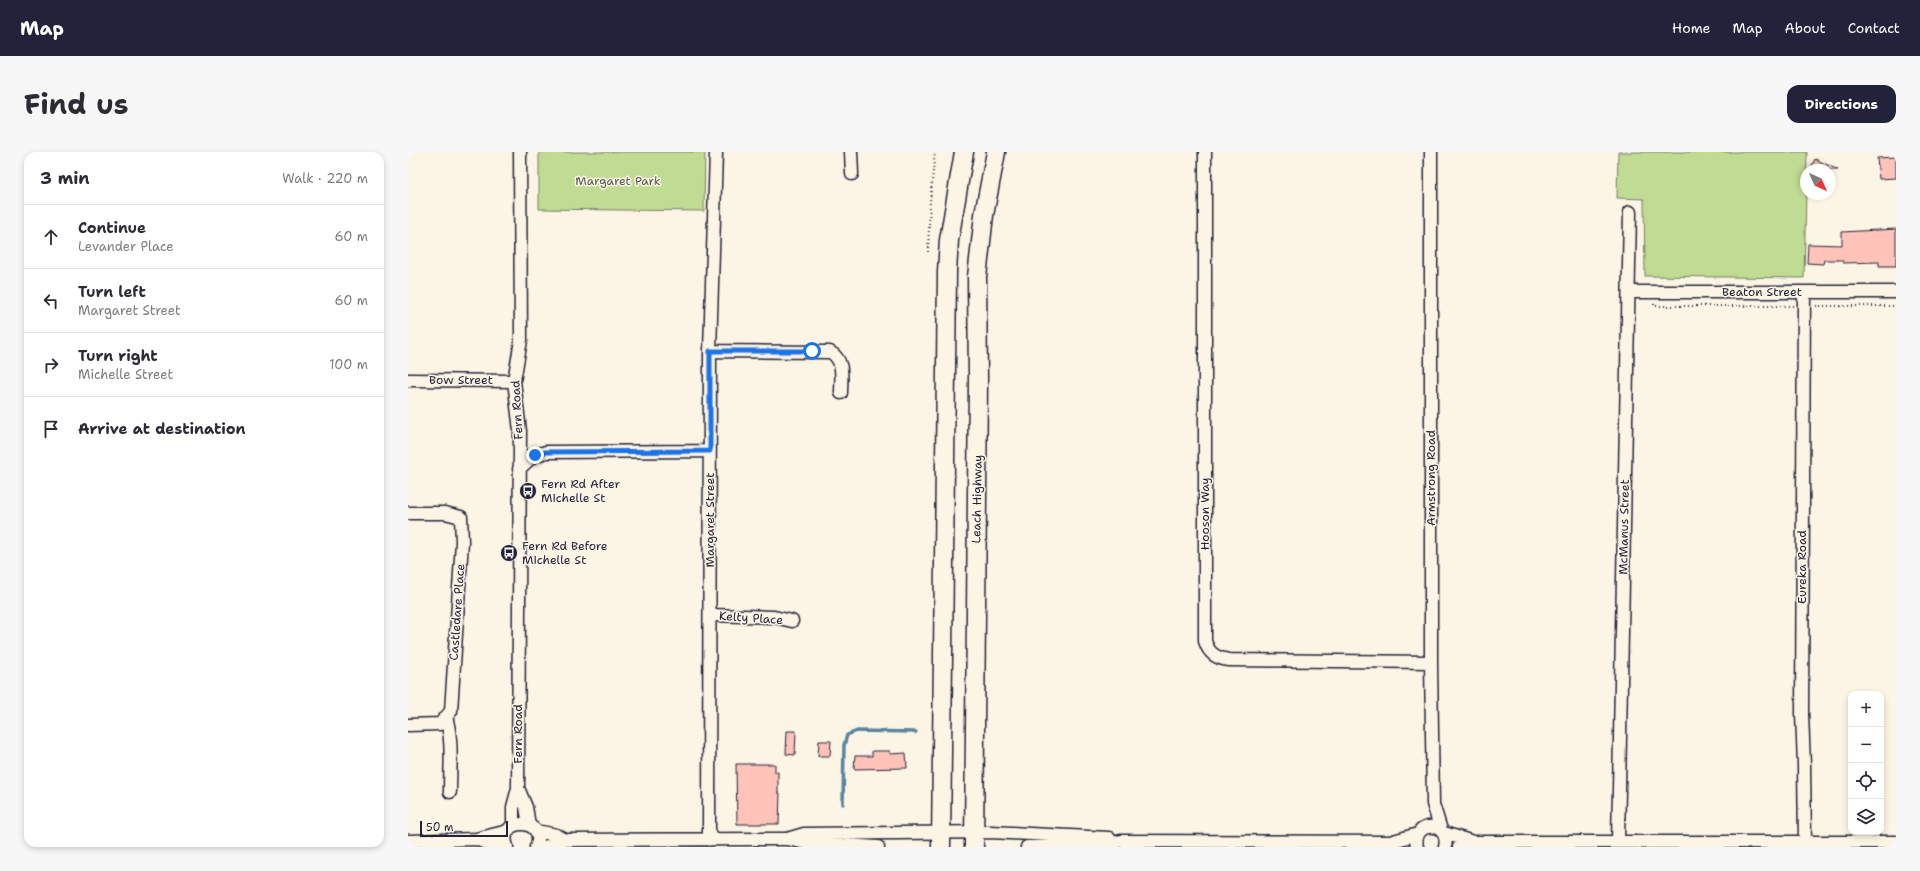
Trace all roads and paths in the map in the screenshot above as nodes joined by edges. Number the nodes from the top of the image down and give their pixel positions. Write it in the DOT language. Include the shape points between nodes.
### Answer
graph roads {
  1 [pos="520,152"];
  2 [pos="716,152"];
  3 [pos="851,152"];
  4 [pos="935,152"];
  5 [pos="964,152"];
  6 [pos="970,152"];
  7 [pos="996,152"];
  8 [pos="1204,152"];
  9 [pos="1431,152"];
  10 [pos="852,174"];
  11 [pos="958,190"];
  12 [pos="1630,212"];
  13 [pos="928,252"];
  14 [pos="1629,292"];
  15 [pos="1804,292"];
  16 [pos="1896,292"];
  17 [pos="710,351"];
  18 [pos="408,380"];
  19 [pos="514,381"];
  20 [pos="841,393"];
  21 [pos="710,451"];
  22 [pos="519,469"];
  23 [pos="408,513"];
  24 [pos="710,615"];
  25 [pos="792,621"];
  26 [pos="1431,662"];
  27 [pos="446,717"];
  28 [pos="408,724"];
  29 [pos="518,788"];
  30 [pos="450,792"];
  31 [pos="1433,804"];
  32 [pos="510,828"];
  33 [pos="532,828"];
  34 [pos="1421,831"];
  35 [pos="1443,832"];
  36 [pos="476,839"];
  37 [pos="787,839"];
  38 [pos="974,839"];
  39 [pos="565,840"];
  40 [pos="710,840"];
  41 [pos="941,840"];
  42 [pos="408,841"];
  43 [pos="1121,841"];
  44 [pos="1390,842"];
  45 [pos="1473,842"];
  46 [pos="1618,842"];
  47 [pos="1805,842"];
  48 [pos="1896,842"];
  49 [pos="1716,845"];
  50 [pos="507,847"];
  51 [pos="536,847"];
  52 [pos="545,847"];
  53 [pos="878,847"];
  54 [pos="1027,847"];
  55 [pos="1408,847"];
  56 [pos="1417,847"];
  57 [pos="1445,847"];
  58 [pos="1458,847"];
  1 -- 19 [label="street, Fern Road" via="521,340"];
  2 -- 17 [label="street, Margaret Street"];
  3 -- 10 [label="street"];
  4 -- 13 [label="path"];
  5 -- 11 [label="highway"];
  6 -- 11 [label="highway"];
  7 -- 38 [label="highway, Leach Highway" via="984,215 977,277"];
  8 -- 26 [label="street, Hooson Way" via="1207,648 1216,657 1230,660"];
  9 -- 26 [label="street, Armstrong Road"];
  11 -- 41 [label="highway" via="949,240 947,272"];
  12 -- 14 [label="street, McManus Street"];
  14 -- 15 [label="street, Beaton Street"];
  14 -- 46 [label="street, McManus Street"];
  15 -- 16 [label="street, Beaton Street"];
  15 -- 47 [label="street, Eureka Road" via="1802,714"];
  17 -- 20 [label="street" via="830,352 837,357 841,365"];
  17 -- 21 [label="street, Margaret Street"];
  18 -- 19 [label="street, Bow Street"];
  19 -- 22 [label="street, Fern Road" via="520,431"];
  21 -- 22 [label="street" via="546,452 533,456"];
  21 -- 24 [label="street, Margaret Street"];
  22 -- 29 [label="street, Fern Road"];
  23 -- 27 [label="street, Castledare Place" via="445,513 461,517 462,542 451,711"];
  24 -- 25 [label="street, Kelty Place" via="774,617"];
  24 -- 40 [label="street, Margaret Street"];
  26 -- 31 [label="street, Armstrong Road"];
  27 -- 28 [label="street" via="440,724"];
  27 -- 30 [label="street" via="449,726"];
  29 -- 32 [label="street, Fern Road"];
  29 -- 33 [label="street, Fern Road"];
  31 -- 34 [label="street, Armstrong Road"];
  31 -- 35 [label="street, Armstrong Road"];
  32 -- 33 [label="street" via="523,823"];
  32 -- 36 [label="street"];
  32 -- 50 [label="street, Fern Road" via="505,841"];
  33 -- 39 [label="street"];
  33 -- 51 [label="street, Fern Road" via="538,840"];
  34 -- 35 [label="street" via="1432,826"];
  34 -- 44 [label="street"];
  34 -- 56 [label="street, Armstrong Road" via="1416,842"];
  35 -- 45 [label="street"];
  35 -- 57 [label="street, Armstrong Road"];
  36 -- 42 [label="street"];
  36 -- 50 [label="street"];
  37 -- 40 [label="street"];
  37 -- 41 [label="street" via="804,834"];
  37 -- 53 [label="street" via="806,843"];
  38 -- 41 [label="street"];
  38 -- 43 [label="street" via="1106,837"];
  39 -- 40 [label="street"];
  39 -- 52 [label="street"];
  43 -- 44 [label="street"];
  43 -- 54 [label="street" via="1105,845"];
  44 -- 55 [label="street"];
  45 -- 46 [label="street"];
  45 -- 58 [label="street"];
  46 -- 49 [label="street"];
  47 -- 48 [label="street"];
  47 -- 49 [label="street"];
}
